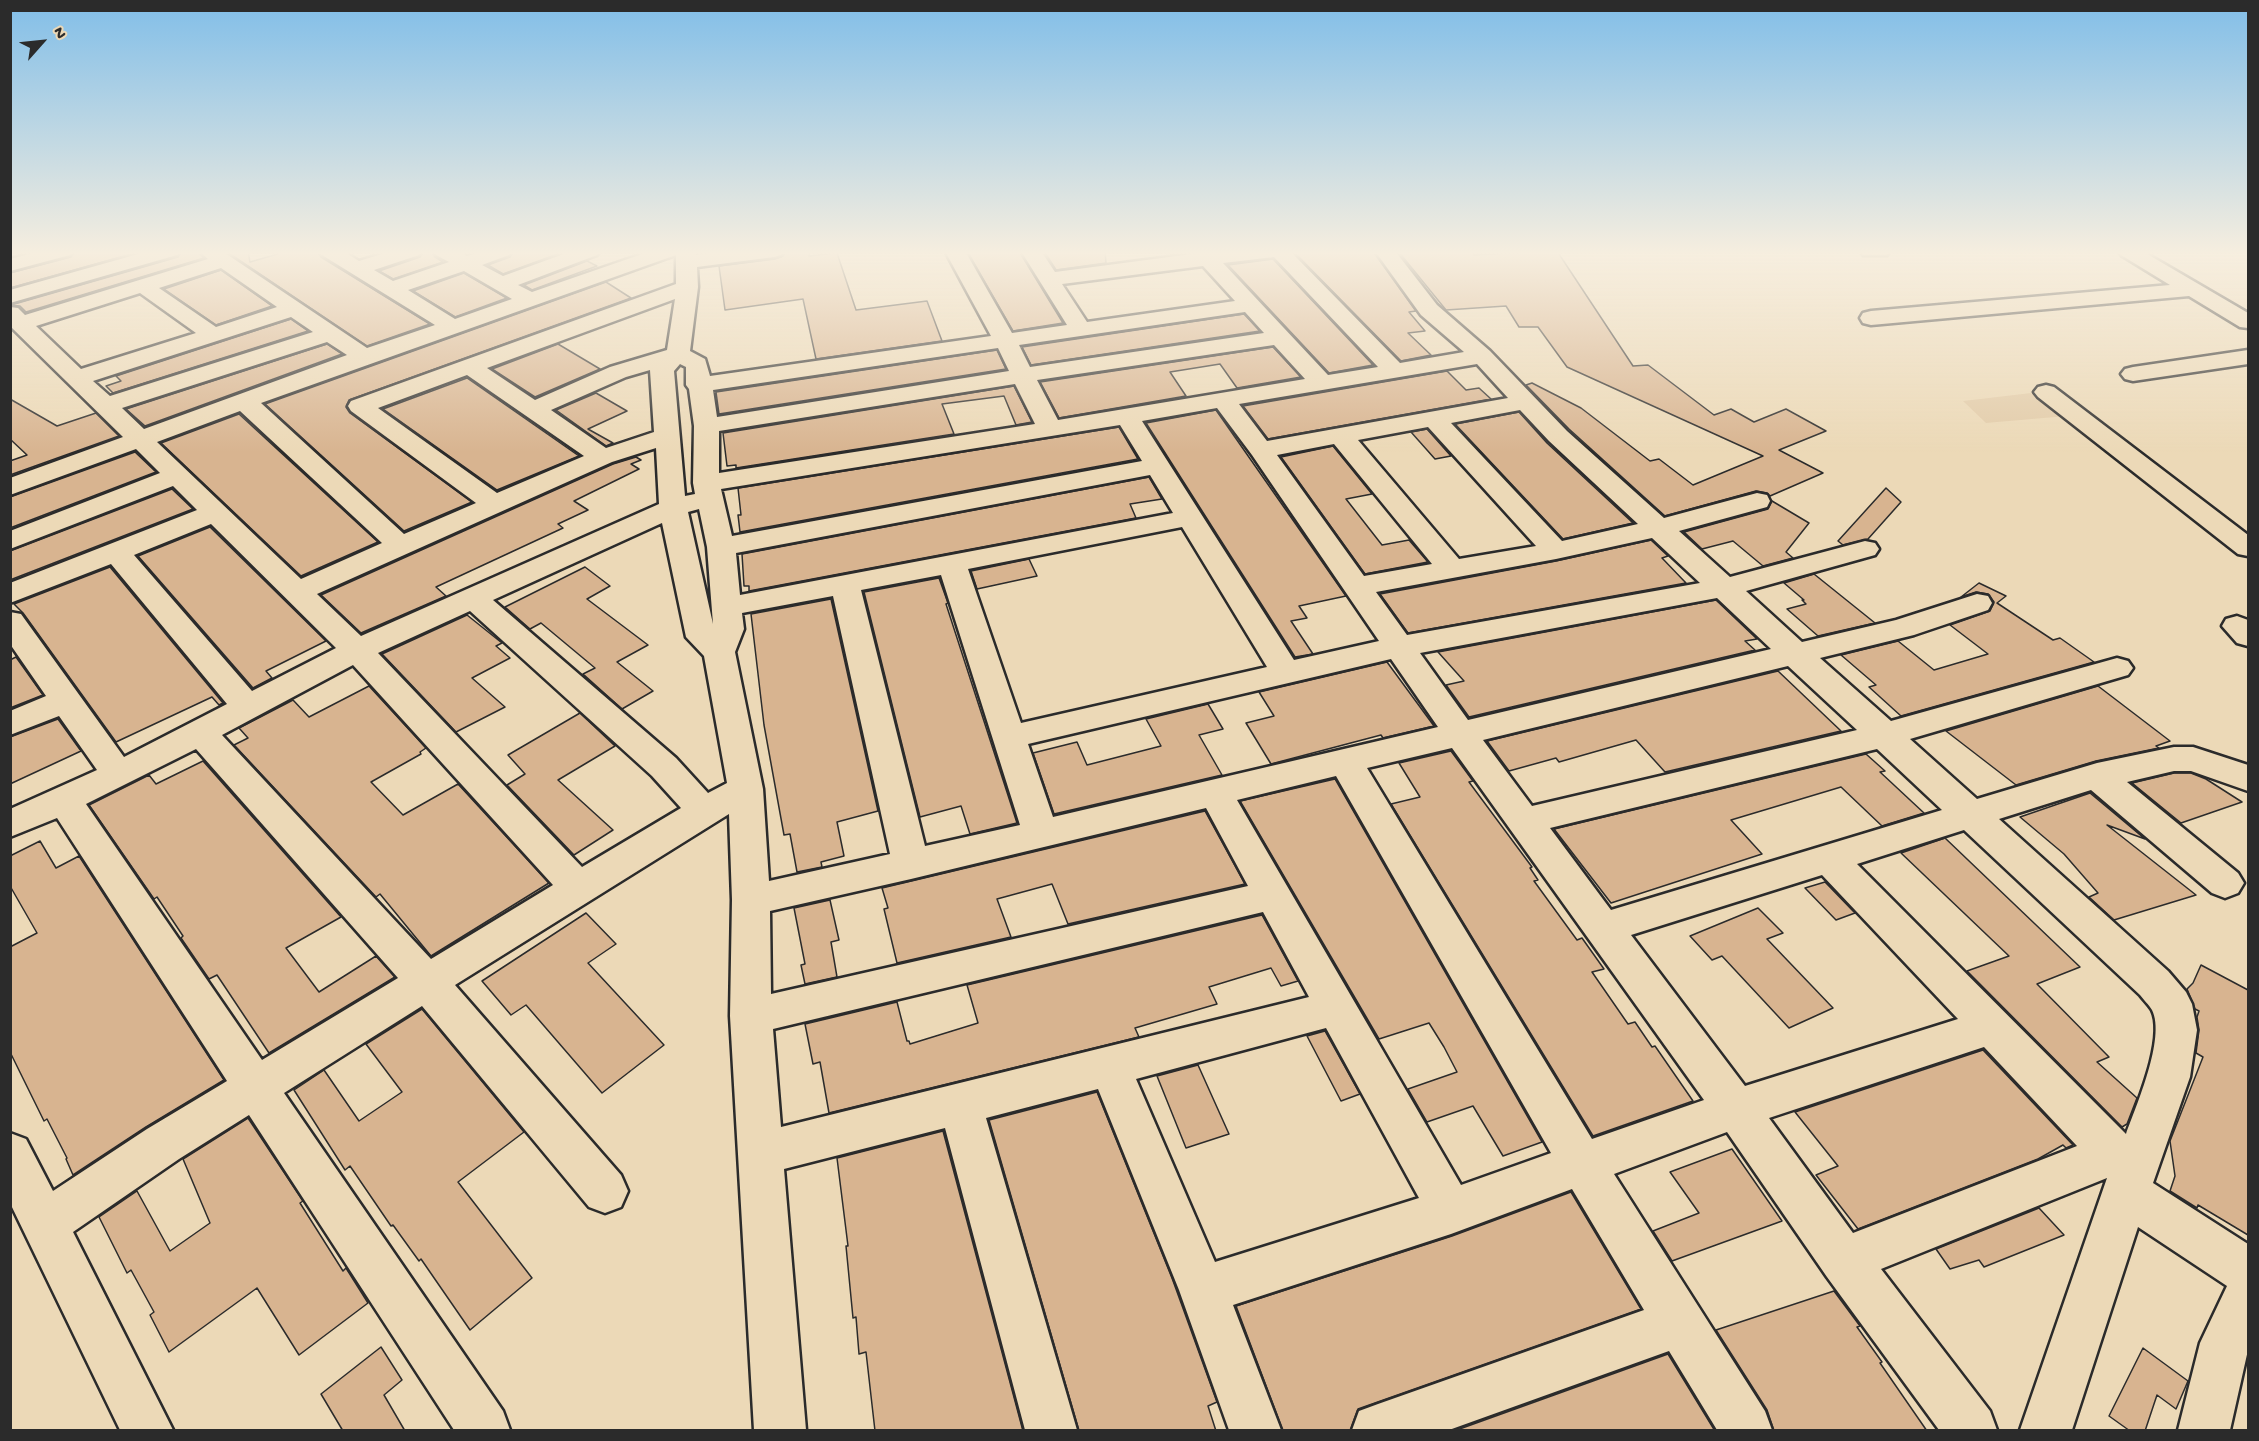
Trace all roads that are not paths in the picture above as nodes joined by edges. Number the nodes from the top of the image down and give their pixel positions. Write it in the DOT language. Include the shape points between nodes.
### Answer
graph roads {
  1 [pos="21,318"];
  2 [pos="189,318"];
  3 [pos="265,318"];
  4 [pos="307,318"];
  5 [pos="439,318"];
  6 [pos="478,318"];
  7 [pos="602,318"];
  8 [pos="683,318"];
  9 [pos="993,318"];
  10 [pos="1074,318"];
  11 [pos="1157,318"];
  12 [pos="1262,318"];
  13 [pos="1343,318"];
  14 [pos="1439,318"];
  15 [pos="453,327"];
  16 [pos="1081,329"];
  17 [pos="330,334"];
  18 [pos="213,335"];
  19 [pos="1280,337"];
  20 [pos="1005,340"];
  21 [pos="678,354"];
  22 [pos="1482,356"];
  23 [pos="364,357"];
  24 [pos="2248,357"];
  25 [pos="469,366"];
  26 [pos="1396,372"];
  27 [pos="317,374"];
  28 [pos="2133,374"];
  29 [pos="1022,376"];
  30 [pos="78,378"];
  31 [pos="1323,384"];
  32 [pos="698,385"];
  33 [pos="2046,392"];
  34 [pos="1223,400"];
  35 [pos="244,401"];
  36 [pos="1525,402"];
  37 [pos="106,405"];
  38 [pos="360,406"];
  39 [pos="531,410"];
  40 [pos="1127,416"];
  41 [pos="1434,418"];
  42 [pos="706,426"];
  43 [pos="1050,429"];
  44 [pos="667,436"];
  45 [pos="1341,436"];
  46 [pos="141,438"];
  47 [pos="1261,450"];
  48 [pos="603,457"];
  49 [pos="1157,466"];
  50 [pos="178,475"];
  51 [pos="10,487"];
  52 [pos="709,490"];
  53 [pos="1757,501"];
  54 [pos="495,504"];
  55 [pos="673,508"];
  56 [pos="217,512"];
  57 [pos="1188,518"];
  58 [pos="1659,528"];
  59 [pos="10,541"];
  60 [pos="401,546"];
  61 [pos="721,547"];
  62 [pos="2248,548"];
  63 [pos="1865,549"];
  64 [pos="1556,551"];
  65 [pos="116,552"];
  66 [pos="952,565"];
  67 [pos="1452,569"];
  68 [pos="845,584"];
  69 [pos="1356,586"];
  70 [pos="1724,588"];
  71 [pos="298,591"];
  72 [pos="10,594"];
  73 [pos="472,597"];
  74 [pos="1977,603"];
  75 [pos="727,607"];
  76 [pos="16,640"];
  77 [pos="1398,647"];
  78 [pos="357,650"];
  79 [pos="719,652"];
  80 [pos="1794,653"];
  81 [pos="2117,668"];
  82 [pos="1287,674"];
  83 [pos="65,700"];
  84 [pos="248,707"];
  85 [pos="10,724"];
  86 [pos="200,732"];
  87 [pos="1460,734"];
  88 [pos="1884,735"];
  89 [pos="1009,737"];
  90 [pos="1345,761"];
  91 [pos="118,775"];
  92 [pos="2097,776"];
  93 [pos="2248,778"];
  94 [pos="746,789"];
  95 [pos="1215,792"];
  96 [pos="64,800"];
  97 [pos="704,811"];
  98 [pos="1971,815"];
  99 [pos="1524,821"];
  100 [pos="10,824"];
  101 [pos="1041,834"];
  102 [pos="1829,859"];
  103 [pos="911,864"];
  104 [pos="2225,883"];
  105 [pos="579,888"];
  106 [pos="1273,895"];
  107 [pos="751,900"];
  108 [pos="1603,928"];
  109 [pos="426,981"];
  110 [pos="1337,1008"];
  111 [pos="751,1016"];
  112 [pos="1991,1027"];
  113 [pos="1110,1067"];
  114 [pos="254,1087"];
  115 [pos="960,1104"];
  116 [pos="1736,1109"];
  117 [pos="762,1153"];
  118 [pos="10,1154"];
  119 [pos="1582,1164"];
  120 [pos="2124,1173"];
  121 [pos="605,1191"];
  122 [pos="1451,1211"];
  123 [pos="44,1224"];
  124 [pos="1844,1260"];
  125 [pos="2248,1272"];
  126 [pos="1203,1290"];
  127 [pos="2248,1296"];
  128 [pos="1680,1322"];
  129 [pos="147,1431"];
  130 [pos="484,1431"];
  131 [pos="780,1431"];
  132 [pos="1051,1431"];
  133 [pos="1255,1431"];
  134 [pos="1377,1431"];
  135 [pos="1746,1431"];
  136 [pos="1971,1431"];
  137 [pos="2046,1431"];
  138 [pos="2204,1431"];
  1 -- 30 [label="street"];
  2 -- 18 [label="street"];
  3 -- 18 [label="street"];
  4 -- 17 [label="street"];
  5 -- 15 [label="street"];
  6 -- 15 [label="street"];
  7 -- 25 [label="street"];
  8 -- 21 [label="street"];
  9 -- 20 [label="street"];
  10 -- 16 [label="street"];
  11 -- 16 [label="street"];
  12 -- 19 [label="street"];
  13 -- 26 [label="street"];
  14 -- 22 [label="street"];
  15 -- 23 [label="street"];
  16 -- 20 [label="street"];
  17 -- 23 [label="street"];
  17 -- 37 [label="street"];
  18 -- 30 [label="street"];
  19 -- 29 [label="street"];
  19 -- 31 [label="street"];
  20 -- 29 [label="street"];
  20 -- 32 [label="street"];
  21 -- 32 [label="street" via="697,364"];
  21 -- 39 [label="street" via="618,372"];
  21 -- 44 [label="street" via="662,369"];
  22 -- 26 [label="street"];
  22 -- 36 [label="street"];
  23 -- 27 [label="street"];
  24 -- 28 [label="street"];
  25 -- 38 [label="street"];
  25 -- 39 [label="street"];
  26 -- 31 [label="street"];
  27 -- 35 [label="street"];
  27 -- 38 [label="street"];
  29 -- 42 [label="street"];
  29 -- 43 [label="street"];
  30 -- 37 [label="street"];
  31 -- 34 [label="street"];
  32 -- 42 [label="street"];
  33 -- 62 [label="street"];
  34 -- 40 [label="street"];
  34 -- 47 [label="street"];
  35 -- 46 [label="street"];
  35 -- 60 [label="street"];
  36 -- 41 [label="street"];
  36 -- 58 [label="street"];
  37 -- 46 [label="street"];
  38 -- 54 [label="street"];
  39 -- 48 [label="street"];
  40 -- 43 [label="street"];
  40 -- 49 [label="street"];
  41 -- 45 [label="street"];
  41 -- 64 [label="street"];
  42 -- 52 [label="street"];
  43 -- 52 [label="street"];
  44 -- 48 [label="street"];
  44 -- 55 [label="street"];
  45 -- 47 [label="street"];
  45 -- 67 [label="street"];
  46 -- 50 [label="street"];
  46 -- 51 [label="street"];
  47 -- 69 [label="street"];
  48 -- 54 [label="street"];
  49 -- 57 [label="street"];
  49 -- 61 [label="street"];
  50 -- 56 [label="street"];
  50 -- 59 [label="street"];
  52 -- 55 [label="street"];
  52 -- 61 [label="street"];
  53 -- 58 [label="street"];
  54 -- 60 [label="street"];
  55 -- 73 [label="street"];
  55 -- 79 [label="street" via="701,637"];
  56 -- 65 [label="street"];
  56 -- 71 [label="street"];
  57 -- 66 [label="street"];
  57 -- 82 [label="street"];
  58 -- 64 [label="street"];
  58 -- 70 [label="street"];
  60 -- 71 [label="street"];
  61 -- 75 [label="street"];
  63 -- 70 [label="street"];
  64 -- 67 [label="street"];
  65 -- 72 [label="street"];
  65 -- 84 [label="street"];
  66 -- 68 [label="street"];
  66 -- 89 [label="street"];
  67 -- 69 [label="street"];
  68 -- 75 [label="street"];
  68 -- 103 [label="street"];
  69 -- 77 [label="street"];
  70 -- 77 [label="street"];
  70 -- 80 [label="street"];
  71 -- 78 [label="street"];
  73 -- 78 [label="street"];
  73 -- 97 [label="street" via="664,767"];
  74 -- 80 [label="street" via="1903,628"];
  75 -- 79 [label="street" via="729,629"];
  76 -- 83 [label="street"];
  77 -- 82 [label="street"];
  77 -- 87 [label="street"];
  78 -- 84 [label="street"];
  78 -- 105 [label="street"];
  79 -- 94 [label="street"];
  80 -- 87 [label="street"];
  80 -- 88 [label="street"];
  81 -- 88 [label="street"];
  82 -- 89 [label="street"];
  83 -- 85 [label="street"];
  83 -- 91 [label="street"];
  84 -- 86 [label="street"];
  86 -- 91 [label="street"];
  86 -- 109 [label="street"];
  87 -- 90 [label="street"];
  87 -- 99 [label="street"];
  88 -- 98 [label="street"];
  88 -- 99 [label="street"];
  89 -- 101 [label="street"];
  90 -- 95 [label="street"];
  90 -- 119 [label="street"];
  91 -- 96 [label="street"];
  92 -- 93 [label="street" via="2174,759 2193,759"];
  92 -- 98 [label="street"];
  92 -- 104 [label="street"];
  94 -- 97 [label="street"];
  94 -- 107 [label="street"];
  95 -- 101 [label="street"];
  95 -- 106 [label="street"];
  96 -- 100 [label="street"];
  96 -- 114 [label="street"];
  97 -- 105 [label="street"];
  98 -- 102 [label="street"];
  98 -- 120 [label="street" via="2172,1004 2176,1030 2169,1077"];
  99 -- 108 [label="street"];
  101 -- 103 [label="street"];
  102 -- 108 [label="street"];
  102 -- 112 [label="street"];
  103 -- 107 [label="street"];
  105 -- 109 [label="street"];
  106 -- 110 [label="street"];
  106 -- 111 [label="street"];
  107 -- 111 [label="street"];
  108 -- 116 [label="street"];
  109 -- 114 [label="street"];
  109 -- 121 [label="street"];
  110 -- 113 [label="street"];
  110 -- 122 [label="street"];
  111 -- 117 [label="street"];
  112 -- 116 [label="street"];
  112 -- 120 [label="street"];
  113 -- 115 [label="street"];
  113 -- 126 [label="street"];
  114 -- 123 [label="street"];
  114 -- 130 [label="street"];
  115 -- 117 [label="street"];
  115 -- 132 [label="street"];
  116 -- 119 [label="street"];
  116 -- 124 [label="street"];
  117 -- 131 [label="street"];
  118 -- 123 [label="street"];
  119 -- 122 [label="street"];
  119 -- 128 [label="street"];
  120 -- 124 [label="street"];
  120 -- 125 [label="street"];
  120 -- 137 [label="street"];
  122 -- 126 [label="street"];
  123 -- 129 [label="street"];
  124 -- 136 [label="street"];
  126 -- 133 [label="street"];
  127 -- 138 [label="street" via="2226,1343"];
  128 -- 134 [label="street"];
  128 -- 135 [label="street"];
}
